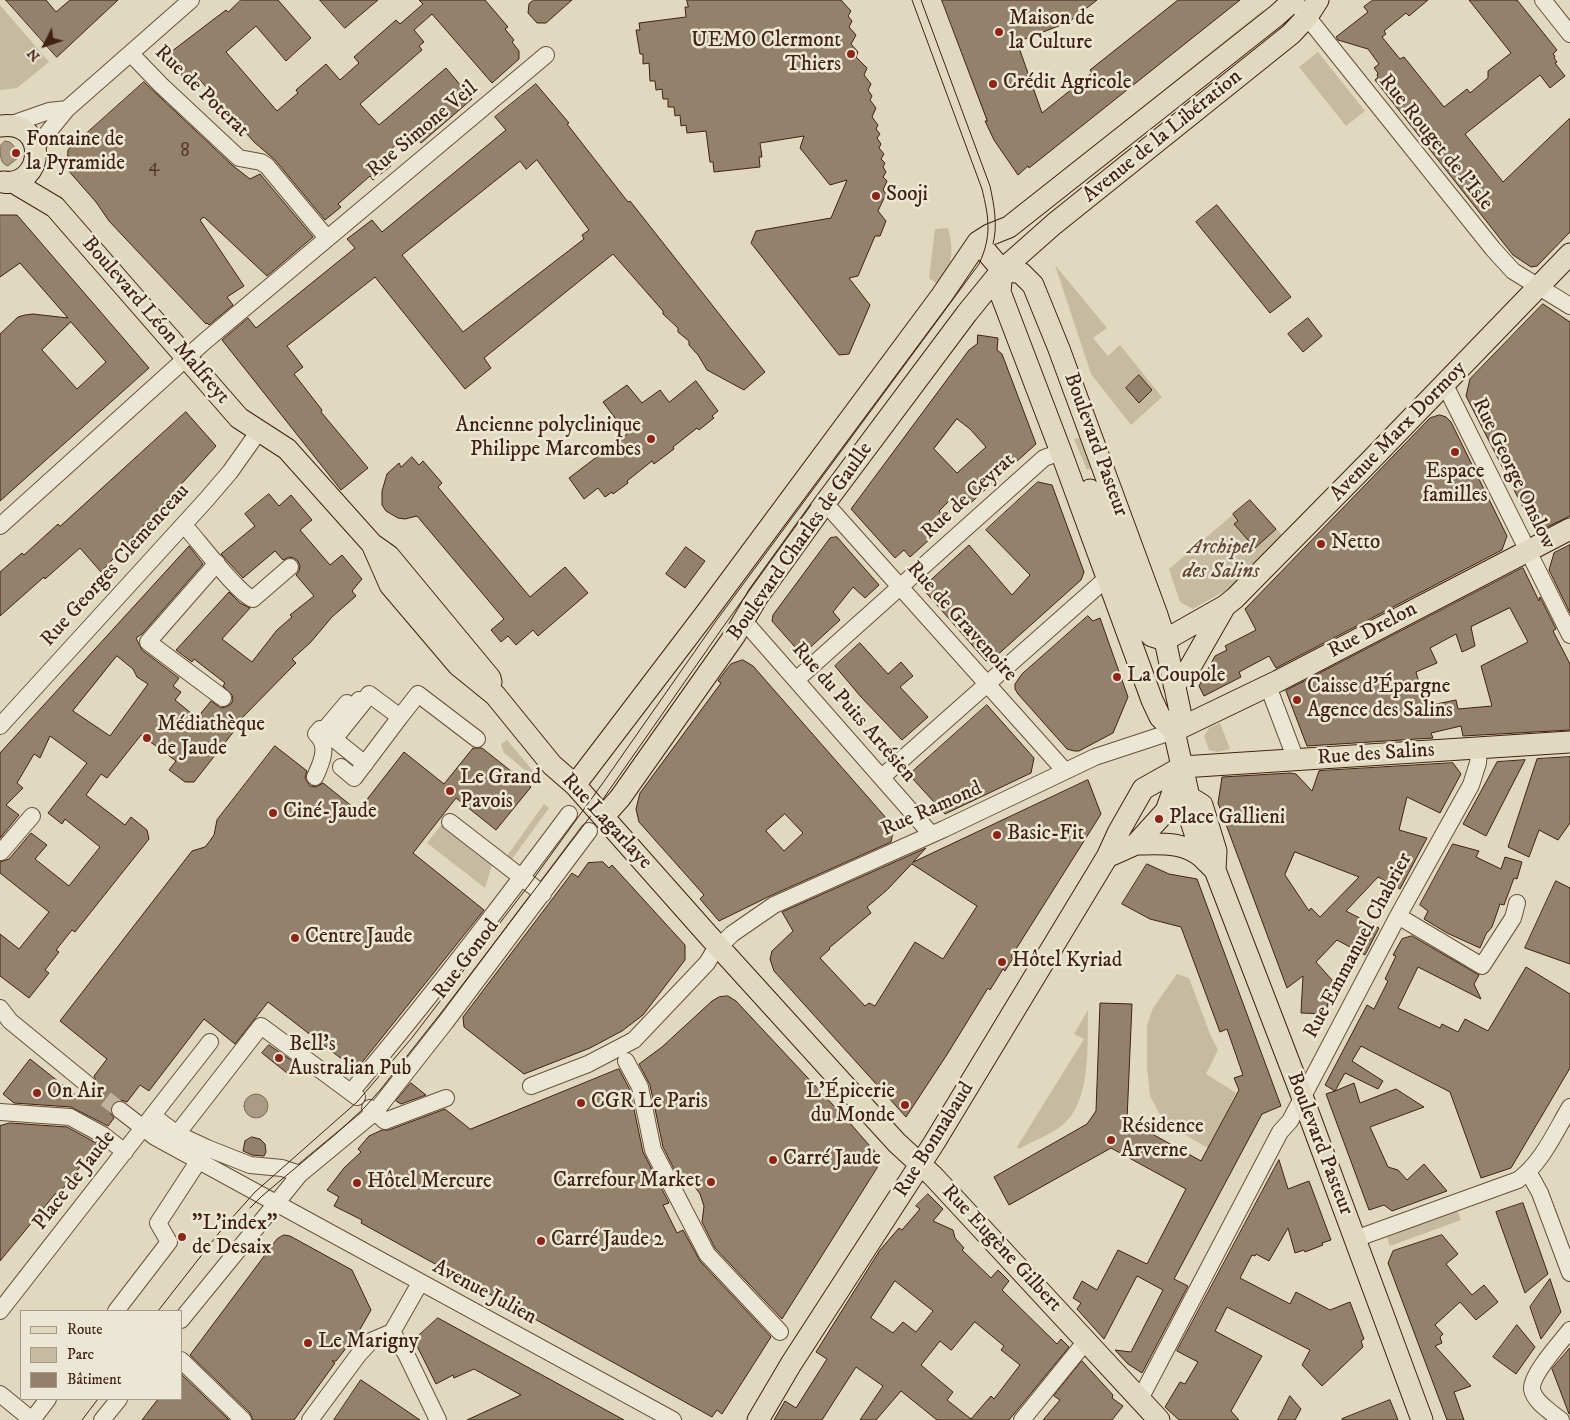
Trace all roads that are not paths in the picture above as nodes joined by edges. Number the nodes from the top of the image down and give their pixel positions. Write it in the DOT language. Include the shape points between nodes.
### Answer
graph roads {
  1 [pos="191,0"];
  2 [pos="1294,0"];
  3 [pos="1543,0"];
  4 [pos="1312,9"];
  5 [pos="1570,34"];
  6 [pos="131,54"];
  7 [pos="546,55"];
  8 [pos="67,109"];
  9 [pos="3,124"];
  10 [pos="35,155"];
  11 [pos="5,182"];
  12 [pos="56,207"];
  13 [pos="327,238"];
  14 [pos="1570,254"];
  15 [pos="990,256"];
  16 [pos="1539,287"];
  17 [pos="1570,306"];
  18 [pos="186,358"];
  19 [pos="1444,385"];
  20 [pos="259,431"];
  21 [pos="1061,452"];
  22 [pos="825,502"];
  23 [pos="0,526"];
  24 [pos="1570,529"];
  25 [pos="190,532"];
  26 [pos="1527,550"];
  27 [pos="217,563"];
  28 [pos="290,567"];
  29 [pos="1107,578"];
  30 [pos="900,586"];
  31 [pos="1225,606"];
  32 [pos="744,621"];
  33 [pos="1570,635"];
  34 [pos="1164,640"];
  35 [pos="796,680"];
  36 [pos="988,684"];
  37 [pos="1174,685"];
  38 [pos="1268,686"];
  39 [pos="222,698"];
  40 [pos="400,718"];
  41 [pos="0,726"];
  42 [pos="1174,731"];
  43 [pos="327,738"];
  44 [pos="477,739"];
  45 [pos="1570,742"];
  46 [pos="1479,748"];
  47 [pos="1296,760"];
  48 [pos="332,761"];
  49 [pos="365,764"];
  50 [pos="1182,767"];
  51 [pos="1066,771"];
  52 [pos="315,777"];
  53 [pos="882,778"];
  54 [pos="575,785"];
  55 [pos="569,814"];
  56 [pos="32,816"];
  57 [pos="450,822"];
  58 [pos="596,824"];
  59 [pos="931,834"];
  60 [pos="1136,844"];
  61 [pos="1,852"];
  62 [pos="1107,857"];
  63 [pos="1209,864"];
  64 [pos="521,878"];
  65 [pos="543,894"];
  66 [pos="1517,903"];
  67 [pos="1398,916"];
  68 [pos="719,947"];
  69 [pos="0,1008"];
  70 [pos="210,1042"];
  71 [pos="626,1061"];
  72 [pos="88,1084"];
  73 [pos="531,1086"];
  74 [pos="1302,1096"];
  75 [pos="446,1098"];
  76 [pos="1570,1107"];
  77 [pos="120,1110"];
  78 [pos="373,1110"];
  79 [pos="1,1111"];
  80 [pos="148,1122"];
  81 [pos="177,1134"];
  82 [pos="125,1152"];
  83 [pos="203,1155"];
  84 [pos="921,1164"];
  85 [pos="1529,1173"];
  86 [pos="300,1174"];
  87 [pos="276,1203"];
  88 [pos="1355,1239"];
  89 [pos="1570,1273"];
  90 [pos="420,1283"];
  91 [pos="117,1310"];
  92 [pos="0,1311"];
  93 [pos="182,1319"];
  94 [pos="1570,1330"];
  95 [pos="392,1332"];
  96 [pos="780,1332"];
  97 [pos="1086,1341"];
  98 [pos="182,1361"];
  99 [pos="0,1394"];
  100 [pos="47,1400"];
  101 [pos="1140,1400"];
  102 [pos="32,1420"];
  103 [pos="243,1420"];
  104 [pos="310,1420"];
  105 [pos="438,1420"];
  106 [pos="673,1420"];
  107 [pos="758,1420"];
  108 [pos="1022,1420"];
  109 [pos="1159,1420"];
  110 [pos="1422,1420"];
  111 [pos="1560,1420"];
  1 -- 6 [label="street"];
  2 -- 4 [label="street, Rue Rouget de l'Isle"];
  2 -- 15 [label="main road, Avenue de la Libération" via="1009,227 989,235"];
  3 -- 5 [label="street"];
  4 -- 15 [label="main road, Avenue de la Libération" via="1291,34 1054,224"];
  4 -- 16 [label="street, Rue Rouget de l'Isle" via="1493,249 1513,271"];
  6 -- 8 [label="street"];
  6 -- 13 [label="street, Rue de Poterat" via="239,158 267,166"];
  7 -- 13 [label="street, Rue Simone Veil"];
  8 -- 9 [label="street"];
  8 -- 10 [label="street"];
  9 -- 10 [label="main road, Boulevard Léon Malfreyt" via="26,130 32,139"];
  10 -- 11 [label="main road" via="26,175"];
  10 -- 12 [label="main road, Boulevard Léon Malfreyt"];
  11 -- 12 [label="main road, Boulevard Léon Malfreyt"];
  12 -- 18 [label="main road, Boulevard Léon Malfreyt"];
  13 -- 18 [label="street, Rue Simone Veil"];
  14 -- 16 [label="main road, Avenue Marx Dormoy"];
  15 -- 21 [label="main road, Boulevard Pasteur" via="1000,292"];
  15 -- 22 [label="main road, Boulevard Charles de Gaulle" via="966,313"];
  15 -- 34 [label="main road, Boulevard Pasteur" via="1021,273 1033,285 1119,510"];
  15 -- 54 [label="main road, Boulevard Charles de Gaulle" via="936,302"];
  16 -- 17 [label="street, Rue Rouget de l'Isle"];
  16 -- 19 [label="main road, Avenue Marx Dormoy"];
  18 -- 20 [label="main road, Boulevard Léon Malfreyt" via="240,418"];
  18 -- 23 [label="street, Rue Simone Veil"];
  19 -- 26 [label="street, Rue George Onslow"];
  19 -- 31 [label="main road, Avenue Marx Dormoy"];
  20 -- 41 [label="street, Rue Georges Clemenceau" via="206,500"];
  20 -- 54 [label="main road, Rue Lagarlaye" via="287,449 372,544 390,585 458,665 495,695 552,765"];
  21 -- 29 [label="main road, Boulevard Pasteur"];
  21 -- 30 [label="street, Rue de Ceyrat" via="1044,458"];
  21 -- 34 [label="main road, Boulevard Pasteur" via="1078,467 1088,486 1139,618 1152,636"];
  22 -- 30 [label="street, Rue de Gravenoire"];
  22 -- 32 [label="main road, Boulevard Charles de Gaulle"];
  24 -- 26 [label="main road, Rue Drelon"];
  25 -- 27 [label="street"];
  26 -- 33 [label="street, Rue George Onslow"];
  26 -- 38 [label="main road, Rue Drelon"];
  27 -- 28 [label="street" via="253,599"];
  27 -- 39 [label="street" via="148,642"];
  29 -- 36 [label="street"];
  29 -- 42 [label="main road, Boulevard Pasteur" via="1155,710"];
  30 -- 35 [label="street, Rue de Ceyrat"];
  30 -- 36 [label="street, Rue de Gravenoire"];
  31 -- 34 [label="main road, Avenue Marx Dormoy"];
  31 -- 37 [label="main road, Avenue Marx Dormoy" via="1189,669"];
  32 -- 35 [label="street, Rue du Puits Artésien"];
  32 -- 58 [label="main road, Boulevard Charles de Gaulle" via="620,798"];
  34 -- 37 [label="main road, Boulevard Pasteur"];
  35 -- 53 [label="street, Rue du Puits Artésien"];
  36 -- 51 [label="street, Rue de Gravenoire"];
  36 -- 53 [label="street"];
  37 -- 42 [label="main road, Boulevard Pasteur" via="1180,711"];
  38 -- 42 [label="main road, Rue Drelon"];
  38 -- 47 [label="street"];
  40 -- 43 [label="street" via="370,694 357,698"];
  40 -- 44 [label="street" via="418,694"];
  40 -- 49 [label="street"];
  42 -- 50 [label="main road, Boulevard Pasteur"];
  42 -- 51 [label="street, Rue Ramond" via="1123,746"];
  43 -- 48 [label="street"];
  43 -- 49 [label="street"];
  45 -- 46 [label="main road, Rue des Salins"];
  46 -- 47 [label="main road, Rue des Salins"];
  46 -- 67 [label="street, Rue Emmanuel Chabrier" via="1471,785"];
  47 -- 50 [label="main road, Rue des Salins"];
  48 -- 49 [label="street" via="354,778"];
  48 -- 52 [label="street"];
  50 -- 60 [label="main road" via="1166,811"];
  50 -- 62 [label="main road, Rue Bonnabaud" via="1143,789"];
  50 -- 63 [label="main road, Boulevard Pasteur" via="1189,797 1202,805 1216,851"];
  51 -- 59 [label="street, Rue Ramond"];
  53 -- 59 [label="street, Rue du Puits Artésien"];
  54 -- 58 [label="main road, Rue Lagarlaye"];
  55 -- 64 [label="street, Rue Gonod"];
  56 -- 61 [label="street"];
  57 -- 64 [label="street"];
  58 -- 65 [label="street, Rue Gonod"];
  58 -- 68 [label="main road, Rue Lagarlaye"];
  59 -- 68 [label="street, Rue Ramond" via="774,904"];
  60 -- 62 [label="main road"];
  60 -- 63 [label="main road" via="1185,846 1196,851"];
  62 -- 84 [label="main road, Rue Bonnabaud"];
  63 -- 74 [label="main road, Boulevard Pasteur"];
  64 -- 65 [label="street"];
  64 -- 81 [label="street, Rue Gonod" via="354,1094 261,1026"];
  65 -- 78 [label="street, Rue Gonod" via="445,1024"];
  66 -- 67 [label="street" via="1513,918 1482,966"];
  67 -- 74 [label="street, Rue Emmanuel Chabrier"];
  68 -- 73 [label="street, Rue Ramond" via="634,1040 588,1064"];
  68 -- 84 [label="main road, Rue Eugène Gilbert" via="897,1143"];
  69 -- 72 [label="street" via="16,1026"];
  70 -- 80 [label="street"];
  71 -- 96 [label="street" via="640,1086 653,1150 708,1254"];
  74 -- 88 [label="main road, Boulevard Pasteur"];
  74 -- 101 [label="street, Rue Emmanuel Chabrier"];
  75 -- 78 [label="street" via="385,1121"];
  76 -- 85 [label="street"];
  77 -- 80 [label="street"];
  78 -- 86 [label="street, Rue Gonod"];
  79 -- 82 [label="street" via="70,1117 103,1135"];
  80 -- 81 [label="street, Place de Jaude"];
  80 -- 82 [label="street, Place de Jaude"];
  80 -- 83 [label="street, Place de Jaude" via="155,1137"];
  81 -- 83 [label="street, Place de Jaude"];
  82 -- 92 [label="street, Place de Jaude"];
  83 -- 86 [label="street, Place de Jaude"];
  83 -- 87 [label="street, Place de Jaude"];
  83 -- 91 [label="street" via="158,1223 169,1242"];
  84 -- 97 [label="main road, Rue Eugène Gilbert"];
  84 -- 107 [label="main road, Rue Bonnabaud"];
  85 -- 88 [label="street" via="1518,1180"];
  85 -- 89 [label="street" via="1540,1193"];
  86 -- 87 [label="street, Rue Gonod"];
  87 -- 90 [label="street, Avenue Julien"];
  87 -- 93 [label="street, Rue Gonod"];
  88 -- 110 [label="main road, Boulevard Pasteur"];
  90 -- 95 [label="street"];
  90 -- 106 [label="street, Avenue Julien"];
  94 -- 111 [label="street" via="1534,1377 1532,1389 1539,1402"];
  95 -- 104 [label="street" via="364,1348"];
  95 -- 105 [label="street"];
  97 -- 101 [label="main road, Rue Eugène Gilbert"];
  97 -- 108 [label="street"];
  98 -- 103 [label="street"];
  99 -- 102 [label="street"];
  100 -- 102 [label="street"];
  101 -- 109 [label="main road, Rue Eugène Gilbert"];
}
